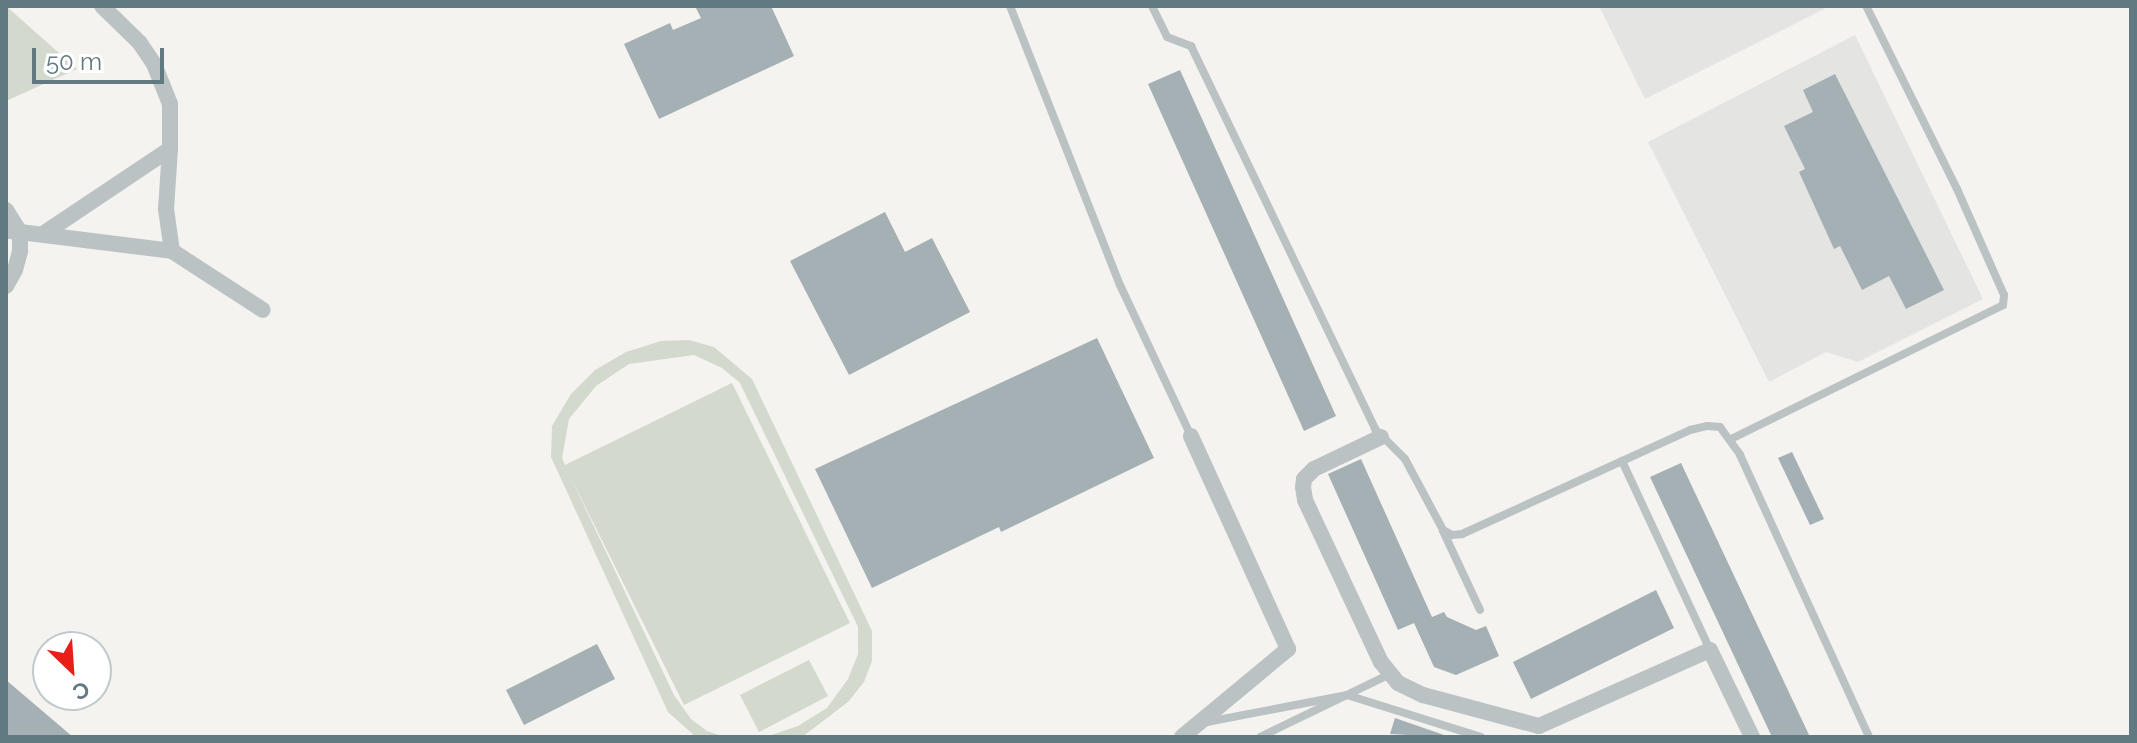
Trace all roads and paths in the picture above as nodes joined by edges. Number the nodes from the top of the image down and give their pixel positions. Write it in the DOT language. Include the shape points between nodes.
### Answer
graph roads {
  1 [pos="102,6"];
  2 [pos="1010,6"];
  3 [pos="1152,6"];
  4 [pos="1866,6"];
  5 [pos="170,149"];
  6 [pos="6,210"];
  7 [pos="13,231"];
  8 [pos="43,234"];
  9 [pos="172,251"];
  10 [pos="6,286"];
  11 [pos="263,310"];
  12 [pos="1191,436"];
  13 [pos="1381,437"];
  14 [pos="1731,439"];
  15 [pos="1622,461"];
  16 [pos="1443,530"];
  17 [pos="1480,610"];
  18 [pos="1710,650"];
  19 [pos="1388,675"];
  20 [pos="1347,695"];
  21 [pos="1196,724"];
  22 [pos="1182,737"];
  23 [pos="1260,737"];
  24 [pos="1481,737"];
  25 [pos="1752,737"];
  26 [pos="1869,737"];
  1 -- 5 [label="street" via="154,64 170,104"];
  2 -- 12 [label="lane" via="1120,285"];
  3 -- 13 [label="lane" via="1167,37 1191,46"];
  4 -- 14 [label="lane" via="1957,189 2004,295 2003,305"];
  5 -- 8 [label="street"];
  5 -- 9 [label="street" via="166,209"];
  6 -- 7 [label="street"];
  7 -- 8 [label="street"];
  7 -- 10 [label="street" via="15,270"];
  8 -- 9 [label="street"];
  9 -- 11 [label="street"];
  12 -- 21 [label="street" via="1288,649"];
  13 -- 16 [label="lane" via="1405,459"];
  13 -- 19 [label="street" via="1314,469 1303,487"];
  14 -- 15 [label="lane" via="1720,427 1708,426"];
  14 -- 26 [label="lane"];
  15 -- 16 [label="lane" via="1462,534"];
  15 -- 18 [label="lane"];
  16 -- 17 [label="lane"];
  18 -- 19 [label="street" via="1539,726 1423,695"];
  18 -- 25 [label="street"];
  19 -- 20 [label="lane"];
  20 -- 21 [label="lane"];
  20 -- 23 [label="lane"];
  20 -- 24 [label="lane"];
  21 -- 22 [label="street"];
}
